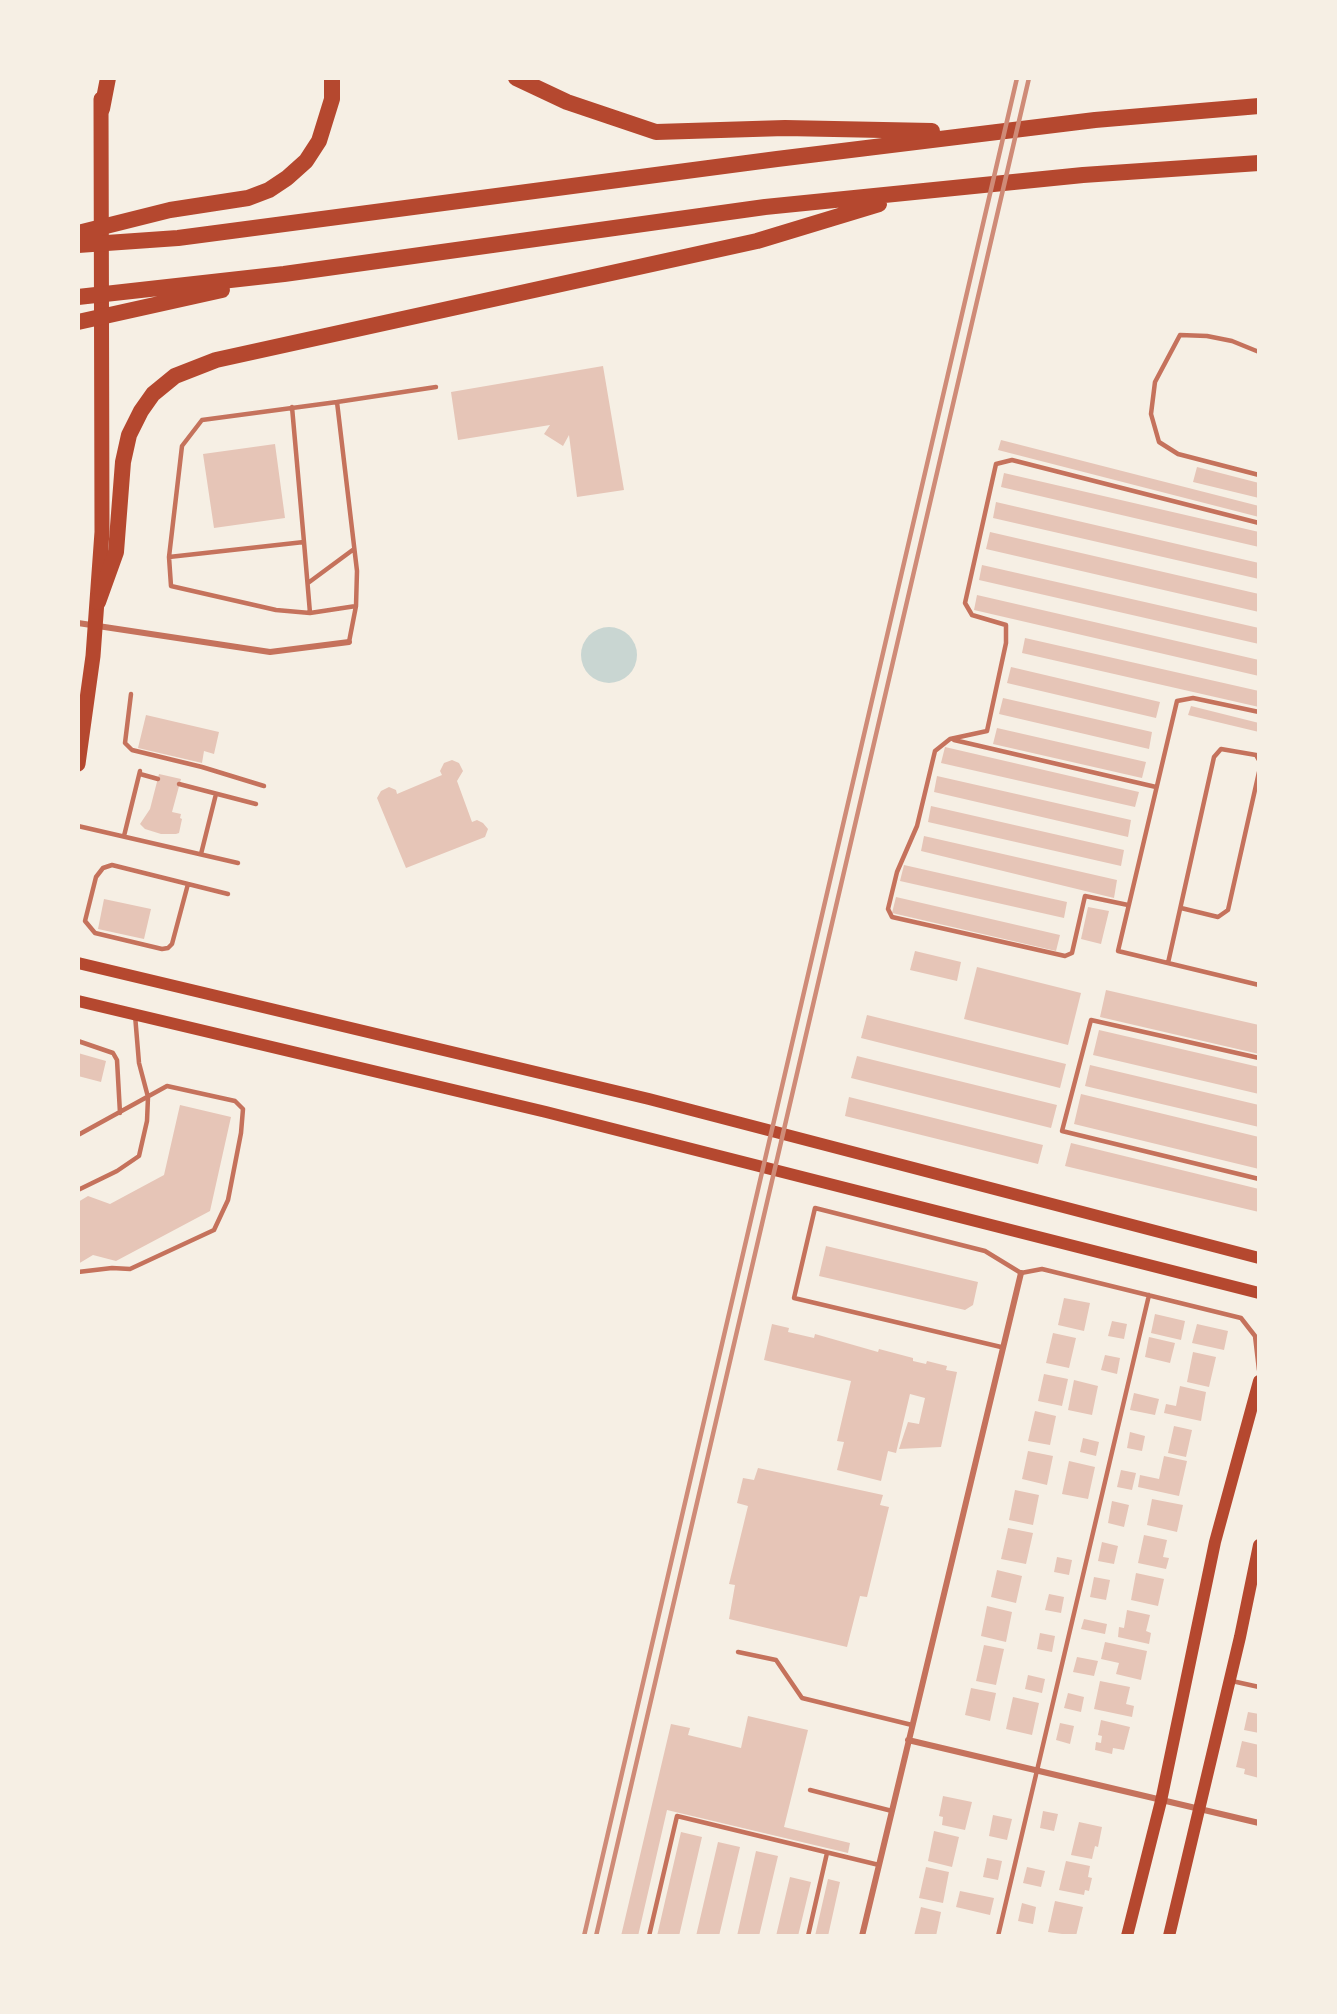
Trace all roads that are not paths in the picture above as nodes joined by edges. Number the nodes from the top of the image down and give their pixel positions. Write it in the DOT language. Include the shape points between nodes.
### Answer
graph roads {
  1 [pos="101,78"];
  2 [pos="108,78"];
  3 [pos="332,78"];
  4 [pos="516,78"];
  5 [pos="1259,106"];
  6 [pos="102,109"];
  7 [pos="993,133"];
  8 [pos="1259,163"];
  9 [pos="914,194"];
  10 [pos="78,233"];
  11 [pos="78,245"];
  12 [pos="175,295"];
  13 [pos="78,297"];
  14 [pos="78,322"];
  15 [pos="1259,352"];
  16 [pos="436,387"];
  17 [pos="337,402"];
  18 [pos="292,407"];
  19 [pos="1259,475"];
  20 [pos="1259,523"];
  21 [pos="304,542"];
  22 [pos="354,549"];
  23 [pos="169,557"];
  24 [pos="308,584"];
  25 [pos="98,602"];
  26 [pos="356,606"];
  27 [pos="310,613"];
  28 [pos="78,623"];
  29 [pos="96,624"];
  30 [pos="349,642"];
  31 [pos="131,694"];
  32 [pos="1259,712"];
  33 [pos="950,739"];
  34 [pos="1259,760"];
  35 [pos="78,764"];
  36 [pos="1259,772"];
  37 [pos="158,779"];
  38 [pos="179,784"];
  39 [pos="264,786"];
  40 [pos="1156,788"];
  41 [pos="216,794"];
  42 [pos="256,804"];
  43 [pos="78,826"];
  44 [pos="124,836"];
  45 [pos="201,854"];
  46 [pos="238,862"];
  47 [pos="188,884"];
  48 [pos="228,894"];
  49 [pos="1128,904"];
  50 [pos="1180,908"];
  51 [pos="78,963"];
  52 [pos="1168,963"];
  53 [pos="1259,985"];
  54 [pos="78,1001"];
  55 [pos="135,1016"];
  56 [pos="78,1041"];
  57 [pos="1259,1058"];
  58 [pos="148,1097"];
  59 [pos="120,1113"];
  60 [pos="78,1135"];
  61 [pos="1259,1179"];
  62 [pos="78,1190"];
  63 [pos="1259,1258"];
  64 [pos="78,1272"];
  65 [pos="1021,1273"];
  66 [pos="1259,1293"];
  67 [pos="1149,1295"];
  68 [pos="1001,1347"];
  69 [pos="1259,1370"];
  70 [pos="1259,1382"];
  71 [pos="1258,1550"];
  72 [pos="738,1652"];
  73 [pos="1229,1680"];
  74 [pos="1259,1687"];
  75 [pos="912,1725"];
  76 [pos="908,1740"];
  77 [pos="1036,1771"];
  78 [pos="810,1790"];
  79 [pos="1161,1801"];
  80 [pos="1199,1809"];
  81 [pos="892,1811"];
  82 [pos="1259,1823"];
  83 [pos="827,1853"];
  84 [pos="879,1865"];
  85 [pos="648,1936"];
  86 [pos="808,1936"];
  87 [pos="862,1936"];
  88 [pos="998,1936"];
  89 [pos="1127,1936"];
  90 [pos="1169,1936"];
  1 -- 6 [label="main road"];
  2 -- 6 [label="highway"];
  3 -- 10 [label="highway" via="332,99 319,141 306,161 287,178 248,198 170,210"];
  4 -- 7 [label="highway" via="578,106 656,132 785,128"];
  5 -- 7 [label="highway"];
  6 -- 25 [label="main road" via="102,532"];
  7 -- 11 [label="highway" via="178,238"];
  8 -- 9 [label="highway" via="1083,175"];
  9 -- 12 [label="highway" via="765,207 284,274"];
  9 -- 25 [label="highway" via="757,241 216,360 175,376 153,394 129,435 116,552"];
  12 -- 13 [label="highway"];
  12 -- 14 [label="highway"];
  15 -- 19 [label="lane" via="1232,341 1180,334 1155,382 1151,414 1159,442 1178,453"];
  16 -- 17 [label="lane"];
  17 -- 18 [label="lane"];
  17 -- 22 [label="lane"];
  18 -- 21 [label="lane"];
  18 -- 23 [label="lane" via="202,420 182,446"];
  20 -- 33 [label="lane" via="1012,460 996,464 965,603 972,615 1006,626 1006,643 987,731"];
  21 -- 23 [label="lane"];
  21 -- 24 [label="lane"];
  22 -- 24 [label="lane"];
  22 -- 26 [label="lane"];
  23 -- 27 [label="lane" via="171,586 276,610"];
  24 -- 27 [label="lane"];
  25 -- 29 [label="main road"];
  26 -- 27 [label="lane"];
  26 -- 30 [label="lane"];
  28 -- 29 [label="street"];
  29 -- 30 [label="street" via="270,652"];
  29 -- 35 [label="main road"];
  31 -- 39 [label="lane" via="125,743 132,750"];
  32 -- 40 [label="lane" via="1193,698 1177,701"];
  33 -- 40 [label="lane"];
  33 -- 49 [label="lane" via="934,751 917,826 897,872 888,909 892,917 1065,956 1072,953 1085,896"];
  34 -- 50 [label="lane" via="1256,755 1221,749 1214,757"];
  36 -- 50 [label="lane" via="1228,910 1218,917"];
  37 -- 44 [label="lane" via="140,773"];
  38 -- 41 [label="lane"];
  40 -- 49 [label="lane"];
  41 -- 42 [label="lane"];
  41 -- 45 [label="lane"];
  43 -- 44 [label="lane"];
  44 -- 45 [label="lane"];
  45 -- 46 [label="lane"];
  47 -- 47 [label="lane" via="112,865 103,868 96,877 85,921 95,933 168,948"];
  47 -- 48 [label="lane"];
  49 -- 52 [label="lane" via="1118,951"];
  50 -- 52 [label="lane"];
  51 -- 63 [label="main road" via="649,1100"];
  52 -- 53 [label="lane"];
  54 -- 55 [label="main road"];
  55 -- 58 [label="lane"];
  55 -- 66 [label="main road" via="318,1056"];
  56 -- 59 [label="lane" via="113,1053 117,1060"];
  57 -- 61 [label="lane" via="1091,1020 1062,1131"];
  58 -- 59 [label="lane"];
  58 -- 62 [label="lane" via="139,1156"];
  58 -- 64 [label="lane" via="167,1086 235,1101 243,1108 228,1200 214,1230 130,1269"];
  59 -- 60 [label="lane"];
  65 -- 67 [label="lane" via="1042,1269"];
  65 -- 68 [label="street"];
  65 -- 68 [label="lane" via="985,1251 815,1208 794,1298"];
  67 -- 69 [label="lane" via="1241,1318 1255,1336"];
  67 -- 77 [label="lane"];
  68 -- 75 [label="street"];
  70 -- 79 [label="main road" via="1215,1542"];
  71 -- 73 [label="main road"];
  72 -- 75 [label="lane" via="776,1660 802,1698"];
  73 -- 74 [label="lane"];
  73 -- 80 [label="main road"];
  75 -- 76 [label="street"];
  76 -- 77 [label="street"];
  76 -- 81 [label="street"];
  77 -- 79 [label="street"];
  77 -- 88 [label="lane"];
  78 -- 81 [label="lane"];
  79 -- 80 [label="street"];
  79 -- 89 [label="main road"];
  80 -- 82 [label="street"];
  80 -- 90 [label="main road"];
  81 -- 84 [label="street"];
  83 -- 84 [label="lane"];
  83 -- 85 [label="lane" via="677,1816"];
  83 -- 86 [label="lane"];
  84 -- 87 [label="street"];
}
